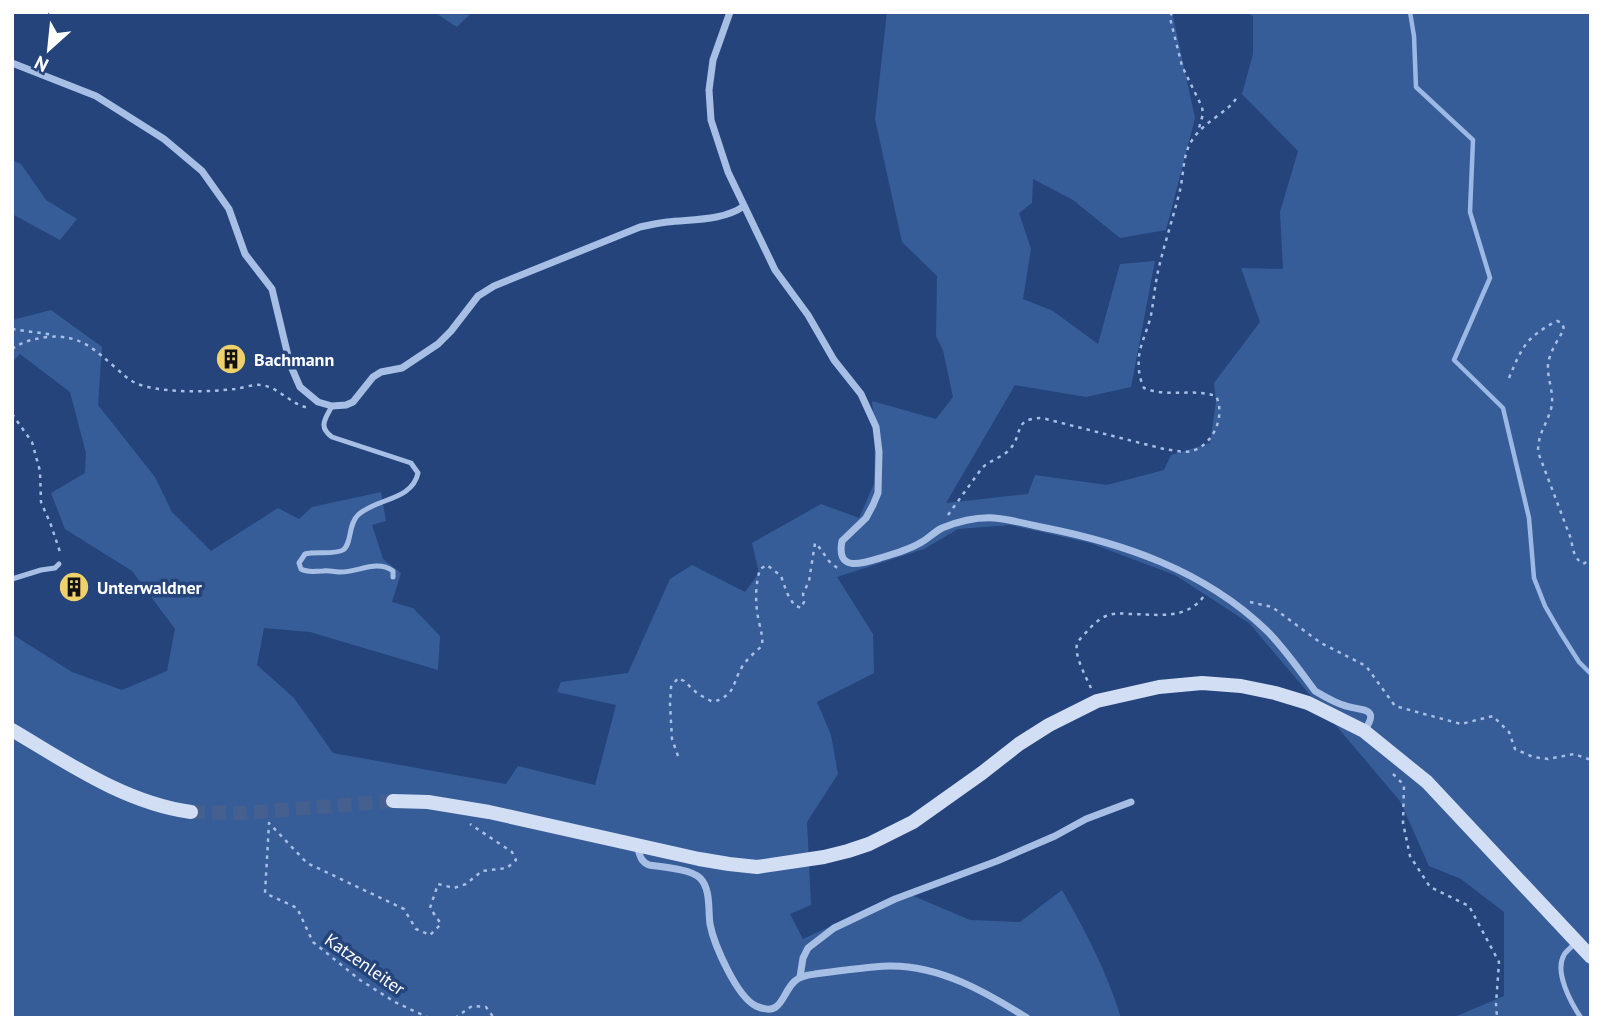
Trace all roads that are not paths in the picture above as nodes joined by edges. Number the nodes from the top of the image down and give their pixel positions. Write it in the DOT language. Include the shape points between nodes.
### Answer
graph roads {
  1 [pos="730,12"];
  2 [pos="12,62"];
  3 [pos="744,206"];
  4 [pos="332,406"];
  5 [pos="59,564"];
  6 [pos="393,577"];
  7 [pos="12,579"];
  8 [pos="12,730"];
  9 [pos="1364,731"];
  10 [pos="393,801"];
  11 [pos="1131,802"];
  12 [pos="191,812"];
  13 [pos="637,845"];
  14 [pos="1576,942"];
  15 [pos="1591,957"];
  16 [pos="800,977"];
  17 [pos="1027,1018"];
  18 [pos="1581,1018"];
  1 -- 3 [label="street" via="713,60 711,120"];
  2 -- 4 [label="street" via="96,96 164,139 202,171 229,209 246,254 272,289 300,387 318,402"];
  3 -- 4 [label="street" via="703,219 640,228 494,286 478,296 438,344 402,368 373,377 353,402"];
  3 -- 9 [label="street" via="775,270 861,394 876,426 878,493 866,518 842,541 845,560 858,565 921,543 939,529 993,518 1084,535 1136,552 1178,568 1237,605 1267,631 1315,691 1368,712 1370,723"];
  4 -- 6 [label="lane" via="324,429 332,437 411,464 418,473 416,483 407,491 360,513 344,550 305,554 301,569 339,572 378,566 393,571"];
  5 -- 7 [label="lane"];
  8 -- 12 [label="main road" via="125,793"];
  9 -- 13 [label="main road" via="1308,703 1275,693 1202,683 1159,687 1097,701 1049,725 913,822 859,847 757,867"];
  9 -- 14 [label="main road" via="1427,782"];
  10 -- 13 [label="main road" via="454,805"];
  11 -- 16 [label="street" via="834,928 808,948"];
  13 -- 16 [label="street" via="640,858 649,865 692,873 704,883 710,925 721,957 748,1001 767,1009 776,1007"];
  14 -- 15 [label="main road"];
  14 -- 18 [label="lane" via="1563,956 1560,969"];
  16 -- 17 [label="street" via="889,966 921,970 978,989"];
}
